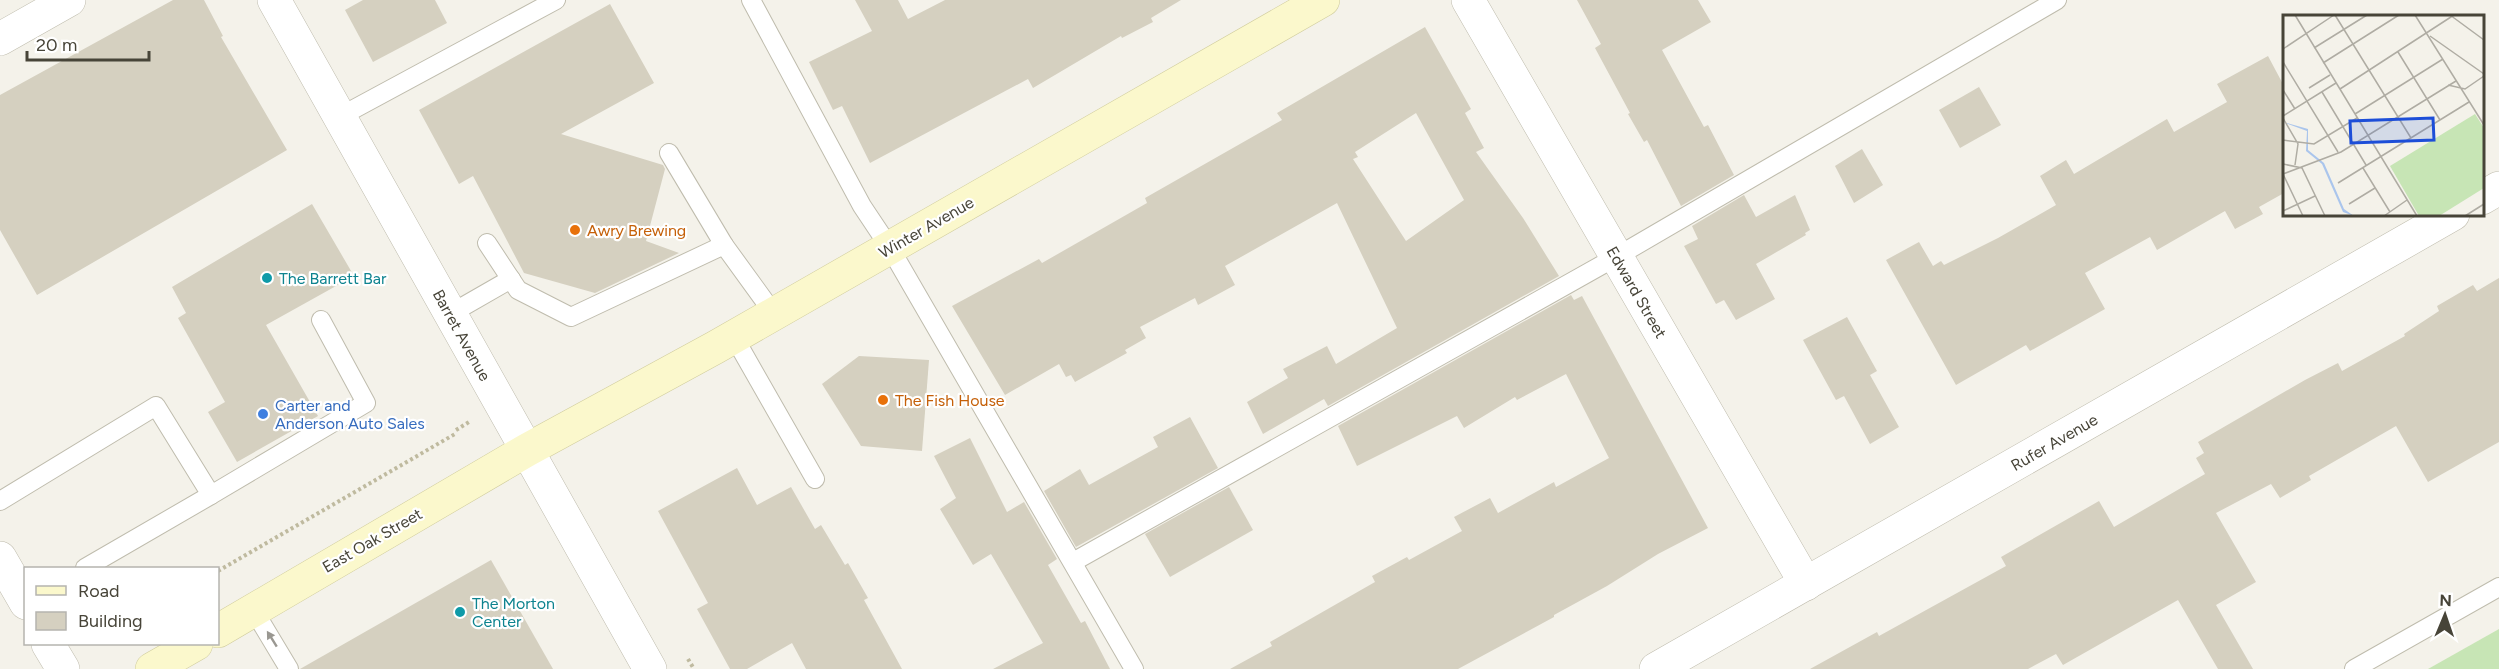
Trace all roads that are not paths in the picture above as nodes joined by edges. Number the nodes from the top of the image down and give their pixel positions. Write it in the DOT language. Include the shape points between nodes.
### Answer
graph roads {
  1 [pos="69,0"];
  2 [pos="274,0"];
  3 [pos="556,0"];
  4 [pos="751,0"];
  5 [pos="1323,0"];
  6 [pos="1468,0"];
  7 [pos="2057,0"];
  8 [pos="0,39"];
  9 [pos="341,116"];
  10 [pos="669,153"];
  11 [pos="2499,188"];
  12 [pos="2484,197"];
  13 [pos="2450,216"];
  14 [pos="487,243"];
  15 [pos="724,245"];
  16 [pos="890,248"];
  17 [pos="1616,257"];
  18 [pos="511,279"];
  19 [pos="450,314"];
  20 [pos="774,314"];
  21 [pos="321,320"];
  22 [pos="734,337"];
  23 [pos="527,450"];
  24 [pos="815,478"];
  25 [pos="211,495"];
  26 [pos="0,501"];
  27 [pos="0,558"];
  28 [pos="1072,562"];
  29 [pos="88,567"];
  30 [pos="1806,584"];
  31 [pos="2499,587"];
  32 [pos="24,600"];
  33 [pos="254,609"];
  34 [pos="219,630"];
  35 [pos="49,645"];
  36 [pos="194,645"];
  37 [pos="63,669"];
  38 [pos="152,669"];
  39 [pos="290,669"];
  40 [pos="650,669"];
  41 [pos="1134,669"];
  42 [pos="1656,669"];
  43 [pos="2354,669"];
  1 -- 8 [label="street"];
  2 -- 9 [label="street, Barret Avenue"];
  3 -- 9 [label="lane"];
  4 -- 16 [label="lane" via="862,206"];
  5 -- 16 [label="main road, Winter Avenue"];
  6 -- 17 [label="street, Edward Street"];
  7 -- 17 [label="lane"];
  9 -- 19 [label="street, Barret Avenue"];
  10 -- 15 [label="lane"];
  11 -- 12 [label="street"];
  13 -- 30 [label="street, Rufer Avenue"];
  14 -- 18 [label="lane"];
  15 -- 18 [label="lane" via="572,317 518,290"];
  15 -- 20 [label="lane"];
  16 -- 20 [label="main road, Winter Avenue"];
  16 -- 28 [label="lane"];
  17 -- 28 [label="lane"];
  17 -- 30 [label="street, Edward Street"];
  18 -- 19 [label="lane"];
  19 -- 23 [label="street, Barret Avenue"];
  20 -- 22 [label="main road, Winter Avenue"];
  21 -- 25 [label="lane" via="366,404"];
  22 -- 23 [label="main road, Winter Avenue"];
  22 -- 24 [label="lane"];
  23 -- 33 [label="main road, East Oak Street"];
  23 -- 40 [label="street, Barret Avenue"];
  25 -- 26 [label="lane" via="156,406"];
  25 -- 29 [label="lane"];
  27 -- 32 [label="street"];
  28 -- 41 [label="lane"];
  30 -- 42 [label="street, Rufer Avenue"];
  31 -- 43 [label="lane"];
  33 -- 34 [label="main road, East Oak Street"];
  39 -- 33 [label="lane, one-way"];
  35 -- 37 [label="street"];
  36 -- 38 [label="main road"];
}
